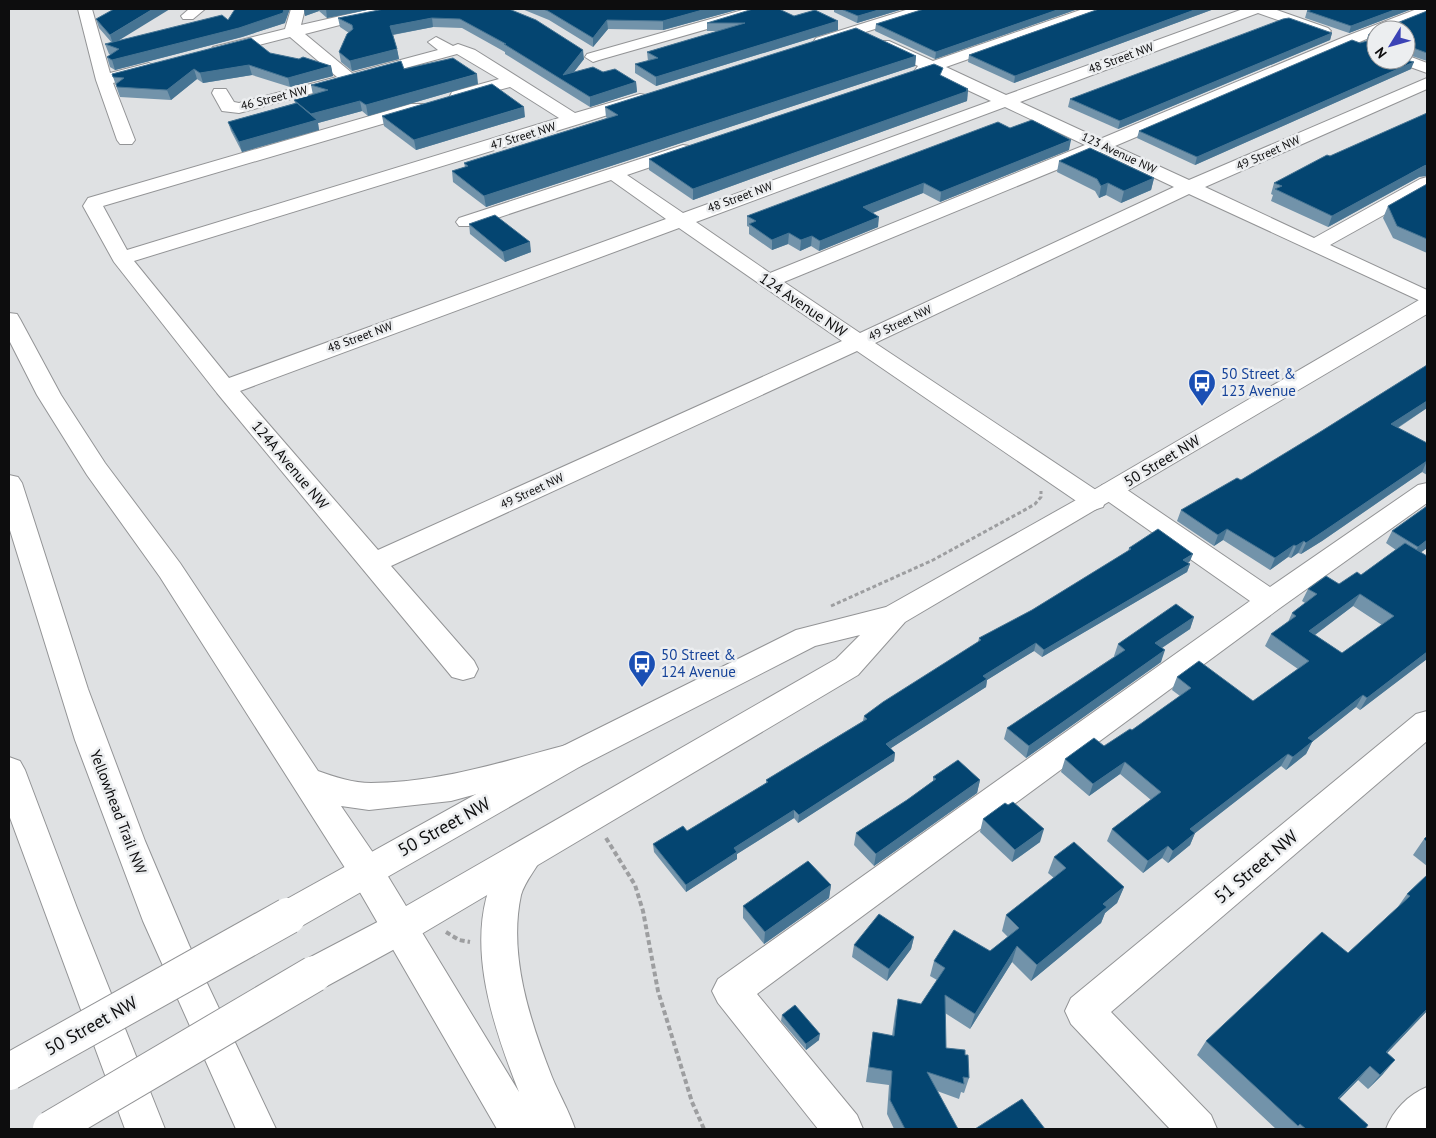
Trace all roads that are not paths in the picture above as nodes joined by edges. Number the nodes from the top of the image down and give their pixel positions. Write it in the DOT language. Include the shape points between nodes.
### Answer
graph roads {
  1 [pos="298,9"];
  2 [pos="402,9"];
  3 [pos="762,9"];
  4 [pos="923,9"];
  5 [pos="1097,9"];
  6 [pos="1258,9"];
  7 [pos="1427,10"];
  8 [pos="89,11"];
  9 [pos="831,18"];
  10 [pos="854,30"];
  11 [pos="292,31"];
  12 [pos="432,40"];
  13 [pos="1349,40"];
  14 [pos="806,46"];
  15 [pos="1366,47"];
  16 [pos="579,48"];
  17 [pos="451,51"];
  18 [pos="208,53"];
  19 [pos="593,57"];
  20 [pos="161,65"];
  21 [pos="609,67"];
  22 [pos="933,67"];
  23 [pos="905,76"];
  24 [pos="348,78"];
  25 [pos="104,80"];
  26 [pos="512,81"];
  27 [pos="1427,83"];
  28 [pos="639,85"];
  29 [pos="220,93"];
  30 [pos="1005,101"];
  31 [pos="573,120"];
  32 [pos="126,140"];
  33 [pos="698,145"];
  34 [pos="1101,145"];
  35 [pos="613,173"];
  36 [pos="1427,183"];
  37 [pos="1191,186"];
  38 [pos="679,220"];
  39 [pos="466,222"];
  40 [pos="1315,245"];
  41 [pos="121,258"];
  42 [pos="768,281"];
  43 [pos="1427,298"];
  44 [pos="1427,305"];
  45 [pos="9,319"];
  46 [pos="859,342"];
  47 [pos="225,388"];
  48 [pos="9,483"];
  49 [pos="1427,491"];
  50 [pos="1102,496"];
  51 [pos="374,563"];
  52 [pos="1270,601"];
  53 [pos="894,615"];
  54 [pos="463,669"];
  55 [pos="1427,723"];
  56 [pos="570,757"];
  57 [pos="9,770"];
  58 [pos="309,781"];
  59 [pos="526,855"];
  60 [pos="366,871"];
  61 [pos="400,928"];
  62 [pos="9,1072"];
  63 [pos="1427,1107"];
  64 [pos="51,1129"];
  65 [pos="145,1129"];
  66 [pos="256,1129"];
  67 [pos="519,1129"];
  68 [pos="555,1129"];
  69 [pos="843,1129"];
  70 [pos="1197,1129"];
  71 [pos="1406,1129"];
  1 -- 11 [label="main road"];
  2 -- 11 [label="main road"];
  3 -- 19 [label="main road"];
  4 -- 10 [label="main road"];
  5 -- 22 [label="main road"];
  6 -- 13 [label="main road"];
  6 -- 30 [label="main road, 48 Street NW"];
  7 -- 13 [label="main road"];
  8 -- 25 [label="main road"];
  9 -- 10 [label="main road, 123 Avenue NW"];
  10 -- 14 [label="main road"];
  10 -- 22 [label="main road, 123 Avenue NW"];
  11 -- 18 [label="main road"];
  11 -- 24 [label="main road"];
  12 -- 17 [label="main road"];
  13 -- 15 [label="main road"];
  13 -- 34 [label="main road"];
  16 -- 19 [label="main road"];
  17 -- 24 [label="main road, 46 Street NW"];
  17 -- 26 [label="main road" via="464,50"];
  19 -- 21 [label="main road"];
  20 -- 25 [label="main road"];
  22 -- 23 [label="main road"];
  22 -- 30 [label="main road, 123 Avenue NW"];
  24 -- 29 [label="main road, 46 Street NW" via="239,108 228,107"];
  25 -- 32 [label="main road"];
  26 -- 31 [label="main road"];
  26 -- 41 [label="main road, 124A Avenue NW" via="95,202 93,206"];
  27 -- 37 [label="main road, 49 Street NW"];
  28 -- 31 [label="main road, 47 Street NW" via="654,94"];
  30 -- 34 [label="main road, 123 Avenue NW"];
  30 -- 38 [label="main road, 48 Street NW"];
  31 -- 41 [label="main road, 47 Street NW"];
  33 -- 35 [label="main road"];
  34 -- 37 [label="main road, 123 Avenue NW"];
  34 -- 42 [label="main road"];
  35 -- 38 [label="main road, 124 Avenue NW"];
  35 -- 39 [label="main road"];
  36 -- 40 [label="main road"];
  37 -- 40 [label="main road, 123 Avenue NW"];
  37 -- 46 [label="main road, 49 Street NW"];
  38 -- 42 [label="main road, 124 Avenue NW"];
  38 -- 47 [label="main road, 48 Street NW"];
  40 -- 43 [label="main road, 123 Avenue NW"];
  41 -- 47 [label="main road, 124A Avenue NW"];
  42 -- 46 [label="main road, 124 Avenue NW"];
  44 -- 50 [label="main road, 50 Street NW"];
  45 -- 58 [label="main road" via="49,395 96,469 170,570"];
  46 -- 50 [label="main road, 124 Avenue NW"];
  46 -- 51 [label="main road, 49 Street NW"];
  47 -- 51 [label="main road, 124A Avenue NW"];
  48 -- 66 [label="main road, Yellowhead Trail NW" via="49,620 97,760 149,894"];
  49 -- 52 [label="main road"];
  50 -- 52 [label="main road, 124 Avenue NW"];
  50 -- 53 [label="main road, 50 Street NW"];
  51 -- 54 [label="main road, 124A Avenue NW"];
  52 -- 69 [label="main road" via="730,991"];
  53 -- 56 [label="main road, 50 Street NW" via="806,638"];
  53 -- 59 [label="main road, 50 Street NW" via="847,667"];
  55 -- 70 [label="main road, 51 Street NW" via="1084,1011"];
  56 -- 58 [label="main road" via="451,788 394,795 369,797 335,791"];
  56 -- 60 [label="main road, 50 Street NW"];
  57 -- 65 [label="main road"];
  58 -- 60 [label="main road"];
  59 -- 61 [label="main road, 50 Street NW"];
  59 -- 68 [label="main road" via="504,894 500,942 506,988 518,1035"];
  60 -- 61 [label="main road"];
  60 -- 62 [label="main road, 50 Street NW, bridge"];
  61 -- 64 [label="main road, 50 Street NW, bridge" via="314,974"];
  61 -- 67 [label="main road"];
  63 -- 71 [label="main road"];
}
